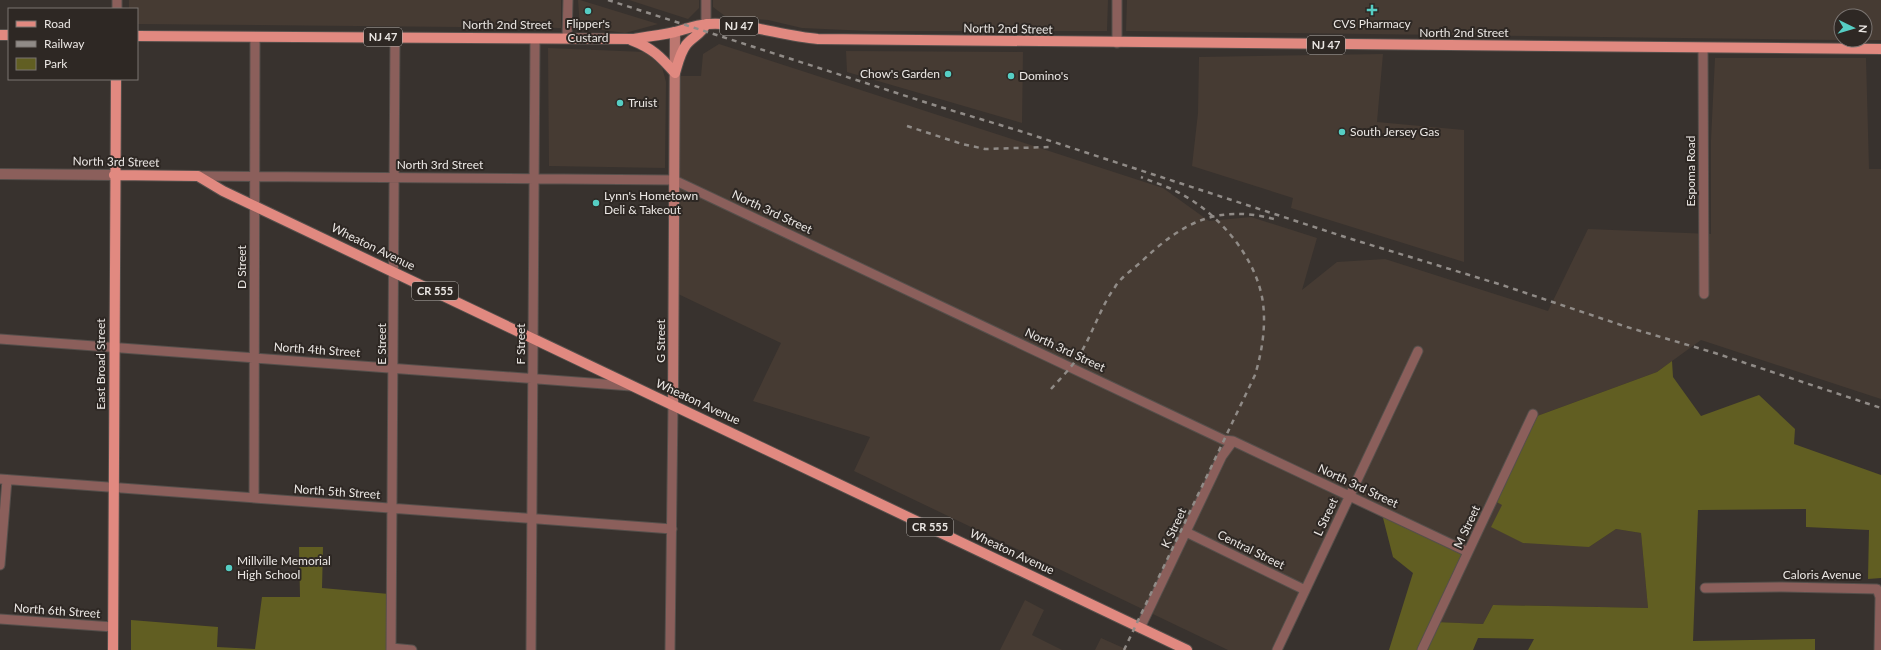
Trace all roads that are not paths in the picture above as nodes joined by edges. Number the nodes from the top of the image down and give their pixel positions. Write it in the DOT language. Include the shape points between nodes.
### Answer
graph roads {
  1 [pos="568,0"];
  2 [pos="706,0"];
  3 [pos="1117,0"];
  4 [pos="706,24"];
  5 [pos="675,32"];
  6 [pos="138,36"];
  7 [pos="255,37"];
  8 [pos="395,38"];
  9 [pos="535,38"];
  10 [pos="567,38"];
  11 [pos="628,39"];
  12 [pos="1117,43"];
  13 [pos="1703,48"];
  14 [pos="1881,49"];
  15 [pos="675,73"];
  16 [pos="116,80"];
  17 [pos="0,174"];
  18 [pos="114,175"];
  19 [pos="198,176"];
  20 [pos="255,176"];
  21 [pos="394,178"];
  22 [pos="534,178"];
  23 [pos="674,180"];
  24 [pos="254,205"];
  25 [pos="394,272"];
  26 [pos="1704,294"];
  27 [pos="533,338"];
  28 [pos="0,339"];
  29 [pos="114,347"];
  30 [pos="1418,351"];
  31 [pos="254,358"];
  32 [pos="394,368"];
  33 [pos="533,379"];
  34 [pos="633,386"];
  35 [pos="673,405"];
  36 [pos="1533,414"];
  37 [pos="1233,441"];
  38 [pos="3,480"];
  39 [pos="113,488"];
  40 [pos="1350,496"];
  41 [pos="254,498"];
  42 [pos="393,509"];
  43 [pos="532,519"];
  44 [pos="672,529"];
  45 [pos="1186,532"];
  46 [pos="1468,552"];
  47 [pos="0,565"];
  48 [pos="1705,588"];
  49 [pos="1305,590"];
  50 [pos="0,619"];
  51 [pos="113,627"];
  52 [pos="1140,628"];
  53 [pos="391,649"];
  54 [pos="113,650"];
  55 [pos="412,650"];
  56 [pos="531,650"];
  57 [pos="670,650"];
  58 [pos="1187,650"];
  59 [pos="1277,650"];
  60 [pos="1422,650"];
  61 [pos="1879,650"];
  1 -- 10 [label="street"];
  2 -- 4 [label="street"];
  3 -- 12 [label="street"];
  4 -- 5 [label="main road, North 2nd Street / NJ 47"];
  4 -- 12 [label="main road, North 2nd Street / NJ 47" via="749,26 818,39"];
  4 -- 15 [label="main road" via="680,55"];
  5 -- 11 [label="main road, North 2nd Street / NJ 47"];
  5 -- 15 [label="main road, G Street"];
  6 -- 7 [label="main road, North 2nd Street / NJ 47"];
  7 -- 8 [label="main road, North 2nd Street / NJ 47"];
  7 -- 20 [label="street, D Street"];
  8 -- 9 [label="main road, North 2nd Street / NJ 47"];
  8 -- 21 [label="street, E Street"];
  9 -- 10 [label="main road, North 2nd Street / NJ 47"];
  9 -- 22 [label="street, F Street"];
  10 -- 11 [label="main road, North 2nd Street / NJ 47"];
  11 -- 15 [label="main road" via="657,52"];
  12 -- 13 [label="main road, North 2nd Street / NJ 47"];
  13 -- 14 [label="main road, North 2nd Street / NJ 47"];
  13 -- 26 [label="street, Espoma Road"];
  15 -- 23 [label="main road, G Street"];
  16 -- 18 [label="main road, East Broad Street"];
  17 -- 18 [label="street, North 3rd Street / CR 555"];
  18 -- 19 [label="main road, North 3rd Street / CR 555"];
  18 -- 29 [label="main road, East Broad Street"];
  19 -- 20 [label="street, North 3rd Street"];
  19 -- 24 [label="main road, Wheaton Avenue / CR 555"];
  20 -- 21 [label="street, North 3rd Street"];
  20 -- 24 [label="street, D Street"];
  21 -- 22 [label="street, North 3rd Street"];
  21 -- 25 [label="street, E Street"];
  22 -- 23 [label="street, North 3rd Street"];
  22 -- 27 [label="street, F Street"];
  23 -- 35 [label="main road, G Street"];
  23 -- 37 [label="street, North 3rd Street" via="1224,440"];
  24 -- 25 [label="main road, Wheaton Avenue / CR 555"];
  24 -- 31 [label="street, D Street"];
  25 -- 27 [label="main road, Wheaton Avenue / CR 555"];
  25 -- 32 [label="street, E Street"];
  27 -- 33 [label="street, F Street"];
  27 -- 34 [label="main road, Wheaton Avenue / CR 555"];
  28 -- 29 [label="street, North 4th Street"];
  29 -- 31 [label="street, North 4th Street"];
  29 -- 39 [label="main road, East Broad Street"];
  30 -- 40 [label="street, L Street"];
  31 -- 32 [label="street, North 4th Street"];
  31 -- 41 [label="street, D Street"];
  32 -- 33 [label="street, North 4th Street"];
  32 -- 42 [label="street, E Street"];
  33 -- 34 [label="street, North 4th Street"];
  33 -- 43 [label="street, F Street"];
  34 -- 35 [label="main road, Wheaton Avenue / CR 555"];
  35 -- 44 [label="street, G Street"];
  35 -- 52 [label="main road, Wheaton Avenue / CR 555"];
  36 -- 46 [label="street, M Street"];
  37 -- 40 [label="street, North 3rd Street"];
  37 -- 45 [label="street, K Street" via="1222,456"];
  38 -- 39 [label="street, North 5th Street"];
  38 -- 47 [label="street"];
  39 -- 41 [label="street, North 5th Street"];
  39 -- 51 [label="main road, East Broad Street"];
  40 -- 46 [label="street, North 3rd Street"];
  40 -- 49 [label="street, L Street"];
  41 -- 42 [label="street, North 5th Street"];
  42 -- 43 [label="street, North 5th Street"];
  42 -- 53 [label="street, E Street"];
  43 -- 44 [label="street, North 5th Street"];
  43 -- 56 [label="street, F Street"];
  44 -- 57 [label="street, G Street"];
  45 -- 49 [label="street, Central Street"];
  45 -- 52 [label="street, K Street"];
  46 -- 60 [label="street, M Street"];
  48 -- 61 [label="street, Caloris Avenue" via="1877,589 1880,597"];
  49 -- 59 [label="street, L Street"];
  50 -- 51 [label="street, North 6th Street"];
  51 -- 54 [label="main road, East Broad Street"];
  52 -- 58 [label="main road, Wheaton Avenue / CR 555"];
  53 -- 55 [label="street"];
}
